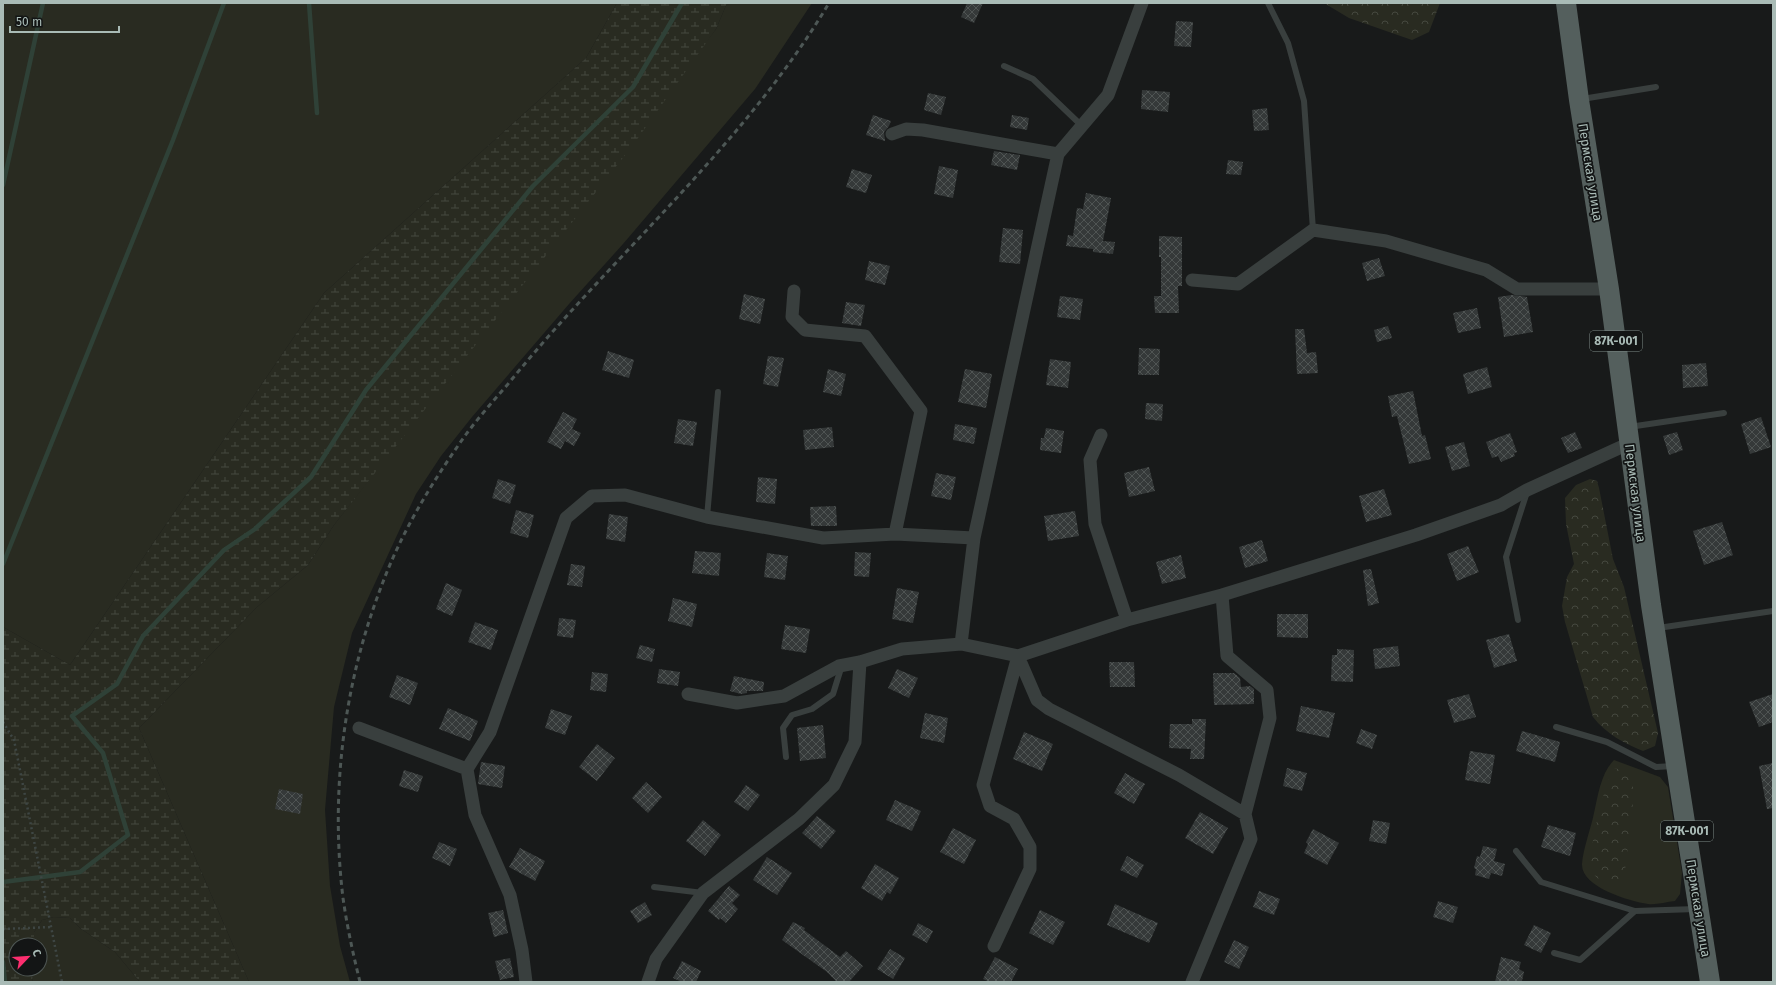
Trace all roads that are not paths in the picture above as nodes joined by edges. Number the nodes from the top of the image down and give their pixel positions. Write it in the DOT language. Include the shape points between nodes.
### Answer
graph roads {
  1 [pos="1142,3"];
  2 [pos="1268,3"];
  3 [pos="1566,3"];
  4 [pos="1004,66"];
  5 [pos="1656,87"];
  6 [pos="1579,100"];
  7 [pos="1082,126"];
  8 [pos="892,134"];
  9 [pos="1058,154"];
  10 [pos="1313,230"];
  11 [pos="1192,280"];
  12 [pos="1609,289"];
  13 [pos="794,291"];
  14 [pos="718,392"];
  15 [pos="1724,413"];
  16 [pos="1101,435"];
  17 [pos="1629,435"];
  18 [pos="1527,490"];
  19 [pos="707,517"];
  20 [pos="895,534"];
  21 [pos="974,538"];
  22 [pos="1222,595"];
  23 [pos="1773,610"];
  24 [pos="1127,620"];
  25 [pos="1518,620"];
  26 [pos="1654,628"];
  27 [pos="961,644"];
  28 [pos="1018,656"];
  29 [pos="860,662"];
  30 [pos="842,665"];
  31 [pos="688,694"];
  32 [pos="1556,726"];
  33 [pos="359,728"];
  34 [pos="786,757"];
  35 [pos="1676,766"];
  36 [pos="467,769"];
  37 [pos="1245,814"];
  38 [pos="1516,851"];
  39 [pos="654,887"];
  40 [pos="703,893"];
  41 [pos="1700,908"];
  42 [pos="1635,911"];
  43 [pos="994,946"];
  44 [pos="1554,953"];
  45 [pos="526,982"];
  46 [pos="648,982"];
  47 [pos="1192,982"];
  48 [pos="1710,982"];
  1 -- 7 [label="street" via="1108,95"];
  2 -- 10 [label="lane" via="1288,43 1304,101"];
  3 -- 6 [label="main road, Пермская улица / 87К-001"];
  4 -- 7 [label="lane" via="1033,79"];
  5 -- 6 [label="lane"];
  6 -- 12 [label="main road, Пермская улица / 87К-001"];
  7 -- 9 [label="street"];
  8 -- 9 [label="street" via="906,129 923,130"];
  9 -- 21 [label="street"];
  10 -- 11 [label="street" via="1238,284"];
  10 -- 12 [label="street" via="1386,240 1486,270 1517,289"];
  12 -- 17 [label="main road, Пермская улица / 87К-001"];
  13 -- 20 [label="street" via="792,317 805,330 865,336 921,411"];
  14 -- 19 [label="lane"];
  15 -- 17 [label="lane"];
  16 -- 24 [label="street" via="1090,460 1095,524"];
  17 -- 18 [label="street"];
  17 -- 26 [label="main road, Пермская улица / 87К-001"];
  18 -- 22 [label="street" via="1501,505 1423,532"];
  18 -- 25 [label="lane" via="1506,558"];
  19 -- 20 [label="street" via="824,538"];
  19 -- 36 [label="street" via="625,495 592,496 566,518 490,732"];
  20 -- 21 [label="street"];
  21 -- 27 [label="street"];
  22 -- 24 [label="street"];
  22 -- 37 [label="street" via="1227,656 1267,690 1268,697 1270,718"];
  23 -- 26 [label="lane"];
  24 -- 28 [label="street"];
  26 -- 35 [label="main road, Пермская улица / 87К-001"];
  27 -- 28 [label="street"];
  27 -- 29 [label="street" via="902,649"];
  28 -- 37 [label="street" via="1037,700 1049,709 1179,775"];
  28 -- 43 [label="street" via="984,785 990,806 1014,819 1030,847 1030,869"];
  29 -- 30 [label="street"];
  29 -- 40 [label="street" via="855,742 834,785 799,819"];
  30 -- 31 [label="street" via="784,696 737,703"];
  30 -- 34 [label="lane" via="833,694 812,709 792,715 783,728"];
  32 -- 35 [label="lane" via="1607,742 1656,767"];
  33 -- 36 [label="street"];
  35 -- 41 [label="main road, Пермская улица / 87К-001"];
  36 -- 45 [label="street" via="475,816 510,895"];
  37 -- 47 [label="street" via="1251,839"];
  38 -- 42 [label="lane" via="1541,882"];
  39 -- 40 [label="lane"];
  40 -- 46 [label="street" via="656,959"];
  41 -- 42 [label="lane"];
  41 -- 48 [label="main road, Пермская улица / 87К-001"];
  42 -- 44 [label="lane" via="1580,960"];
}
